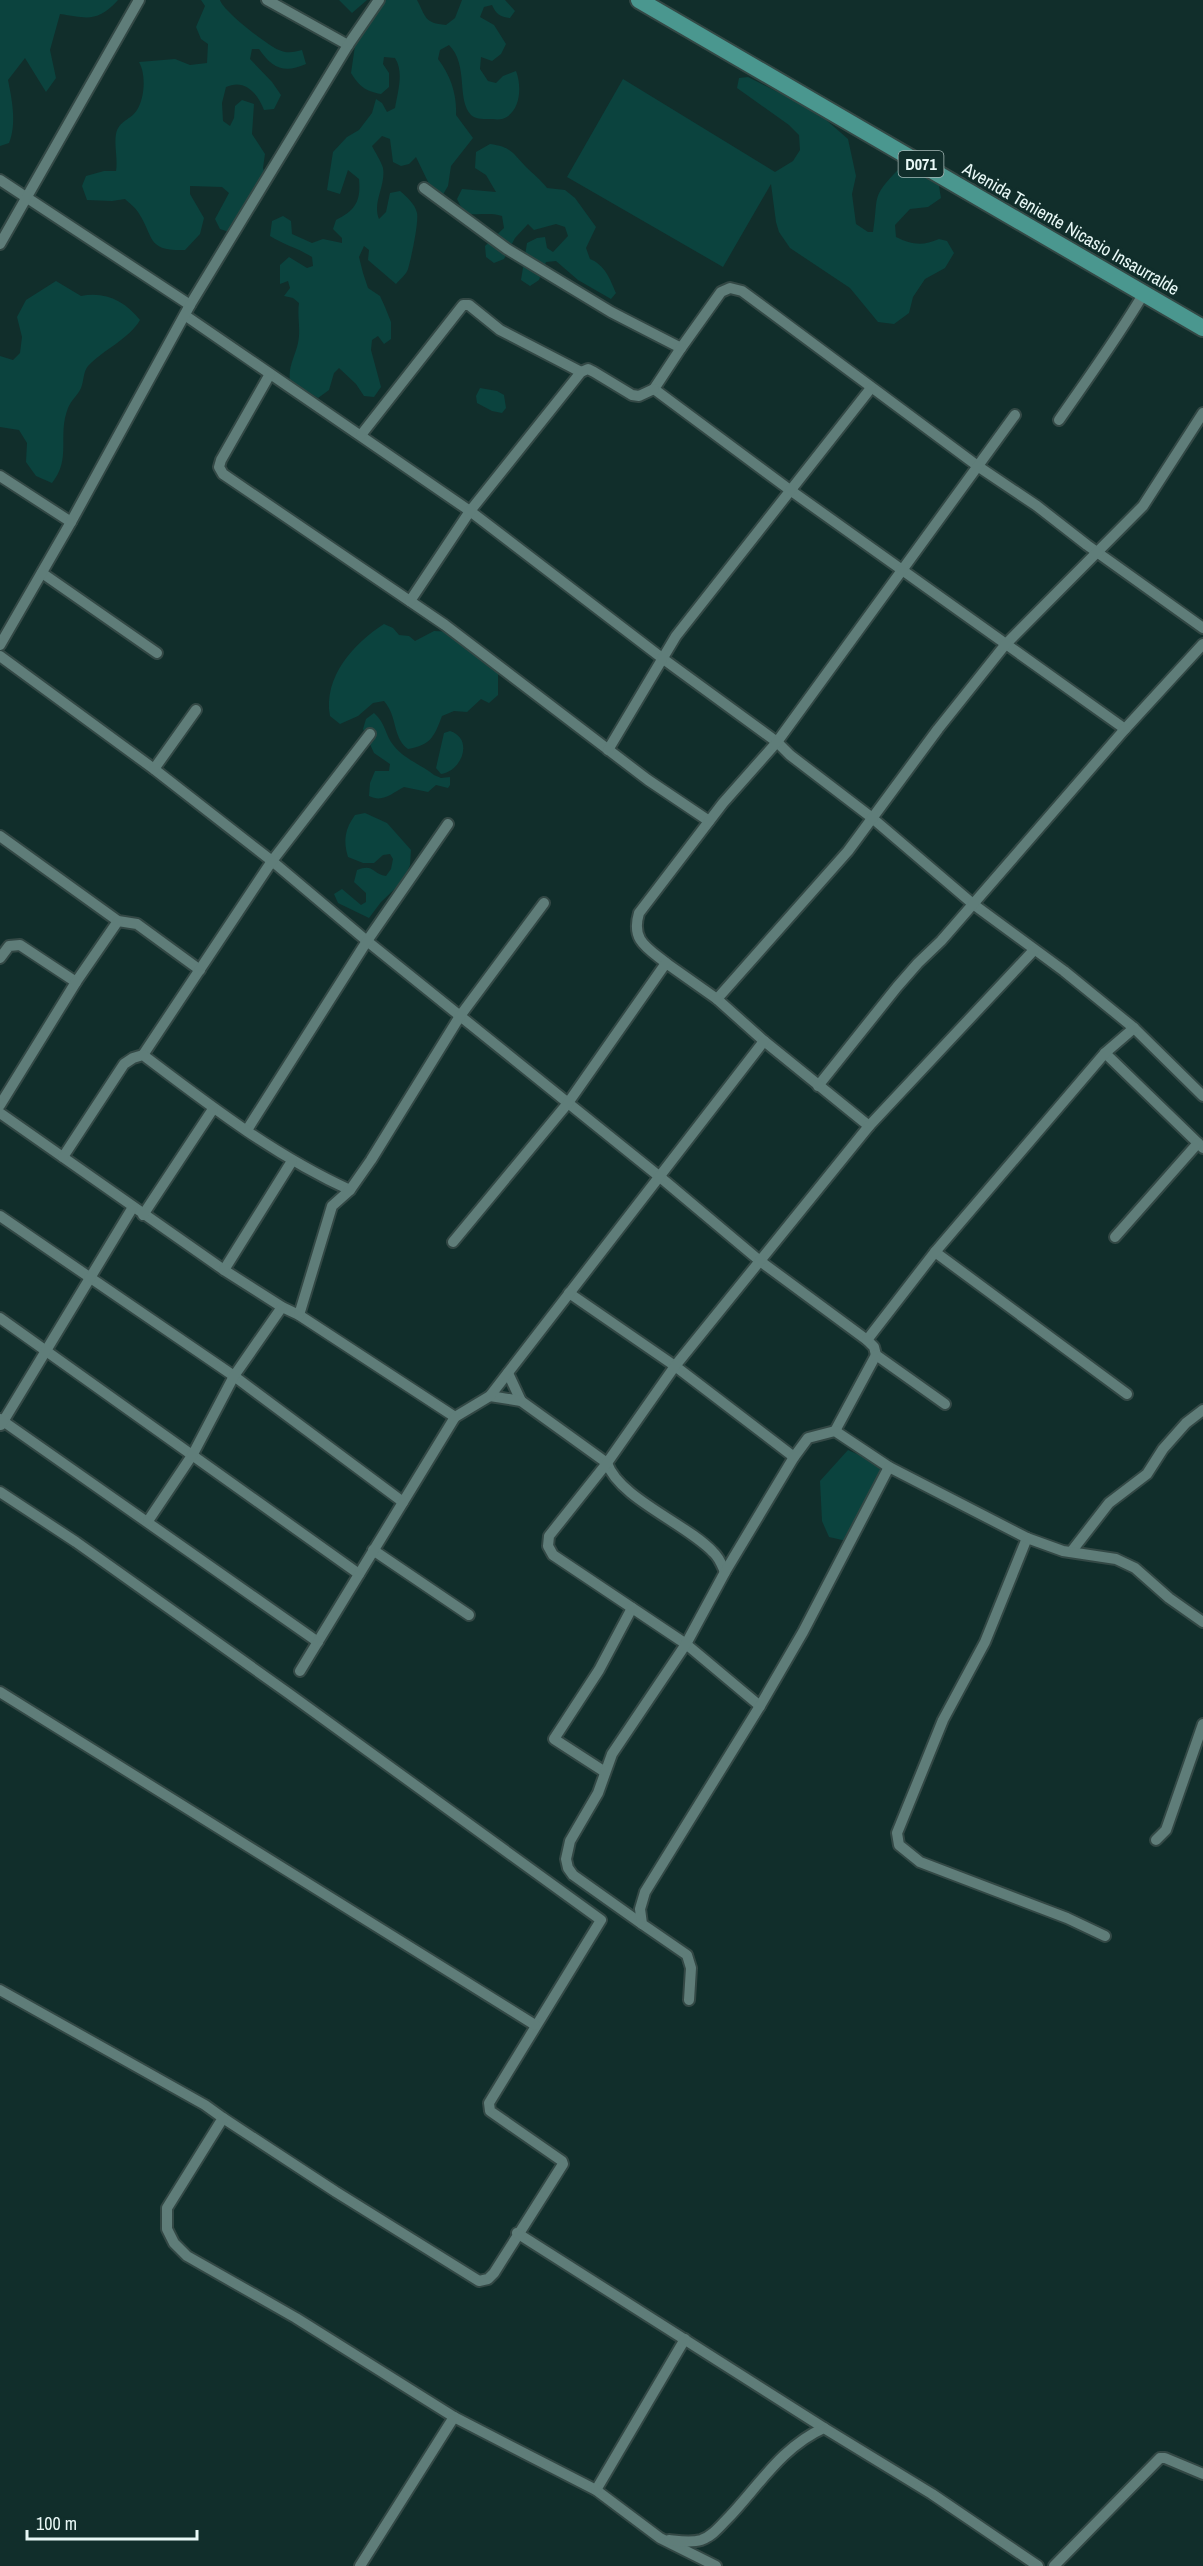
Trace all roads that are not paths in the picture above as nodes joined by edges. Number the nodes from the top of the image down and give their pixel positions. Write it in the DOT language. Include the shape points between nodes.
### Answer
graph roads {
  1 [pos="139,0"];
  2 [pos="267,0"];
  3 [pos="379,0"];
  4 [pos="639,0"];
  5 [pos="348,45"];
  6 [pos="0,180"];
  7 [pos="424,188"];
  8 [pos="26,197"];
  9 [pos="0,244"];
  10 [pos="1144,293"];
  11 [pos="190,305"];
  12 [pos="186,316"];
  13 [pos="1203,328"];
  14 [pos="681,348"];
  15 [pos="581,372"];
  16 [pos="270,374"];
  17 [pos="871,388"];
  18 [pos="654,390"];
  19 [pos="1203,413"];
  20 [pos="1015,415"];
  21 [pos="1059,420"];
  22 [pos="361,435"];
  23 [pos="979,467"];
  24 [pos="0,476"];
  25 [pos="790,490"];
  26 [pos="470,511"];
  27 [pos="71,522"];
  28 [pos="1098,553"];
  29 [pos="903,572"];
  30 [pos="42,573"];
  31 [pos="410,601"];
  32 [pos="1203,628"];
  33 [pos="1203,644"];
  34 [pos="0,645"];
  35 [pos="1005,645"];
  36 [pos="157,653"];
  37 [pos="0,656"];
  38 [pos="662,658"];
  39 [pos="196,710"];
  40 [pos="1125,729"];
  41 [pos="370,734"];
  42 [pos="777,742"];
  43 [pos="608,750"];
  44 [pos="154,769"];
  45 [pos="871,817"];
  46 [pos="709,820"];
  47 [pos="448,824"];
  48 [pos="0,836"];
  49 [pos="272,861"];
  50 [pos="544,903"];
  51 [pos="973,903"];
  52 [pos="118,921"];
  53 [pos="367,941"];
  54 [pos="1034,950"];
  55 [pos="0,958"];
  56 [pos="666,963"];
  57 [pos="200,970"];
  58 [pos="76,982"];
  59 [pos="717,999"];
  60 [pos="460,1016"];
  61 [pos="1134,1028"];
  62 [pos="764,1041"];
  63 [pos="1105,1053"];
  64 [pos="143,1055"];
  65 [pos="818,1086"];
  66 [pos="1203,1095"];
  67 [pos="568,1103"];
  68 [pos="0,1105"];
  69 [pos="213,1109"];
  70 [pos="0,1113"];
  71 [pos="869,1126"];
  72 [pos="248,1131"];
  73 [pos="1200,1145"];
  74 [pos="63,1157"];
  75 [pos="292,1161"];
  76 [pos="660,1177"];
  77 [pos="350,1190"];
  78 [pos="133,1208"];
  79 [pos="143,1215"];
  80 [pos="0,1216"];
  81 [pos="1115,1237"];
  82 [pos="453,1242"];
  83 [pos="935,1252"];
  84 [pos="760,1261"];
  85 [pos="224,1270"];
  86 [pos="90,1278"];
  87 [pos="569,1293"];
  88 [pos="282,1308"];
  89 [pos="299,1315"];
  90 [pos="0,1318"];
  91 [pos="867,1340"];
  92 [pos="46,1351"];
  93 [pos="876,1355"];
  94 [pos="675,1366"];
  95 [pos="508,1373"];
  96 [pos="234,1376"];
  97 [pos="1127,1394"];
  98 [pos="490,1396"];
  99 [pos="521,1401"];
  100 [pos="945,1404"];
  101 [pos="1203,1410"];
  102 [pos="455,1418"];
  103 [pos="1,1423"];
  104 [pos="835,1431"];
  105 [pos="193,1454"];
  106 [pos="794,1457"];
  107 [pos="607,1463"];
  108 [pos="889,1467"];
  109 [pos="0,1492"];
  110 [pos="403,1502"];
  111 [pos="148,1521"];
  112 [pos="1027,1538"];
  113 [pos="373,1550"];
  114 [pos="1071,1552"];
  115 [pos="726,1572"];
  116 [pos="359,1574"];
  117 [pos="632,1608"];
  118 [pos="469,1615"];
  119 [pos="1203,1622"];
  120 [pos="318,1642"];
  121 [pos="686,1644"];
  122 [pos="300,1671"];
  123 [pos="0,1692"];
  124 [pos="760,1706"];
  125 [pos="1203,1724"];
  126 [pos="605,1772"];
  127 [pos="1156,1840"];
  128 [pos="614,1903"];
  129 [pos="601,1920"];
  130 [pos="642,1923"];
  131 [pos="1105,1936"];
  132 [pos="0,1990"];
  133 [pos="688,2000"];
  134 [pos="535,2025"];
  135 [pos="224,2118"];
  136 [pos="518,2233"];
  137 [pos="685,2339"];
  138 [pos="454,2417"];
  139 [pos="824,2428"];
  140 [pos="1203,2474"];
  141 [pos="596,2490"];
  142 [pos="663,2539"];
  143 [pos="360,2566"];
  144 [pos="716,2566"];
  145 [pos="1038,2566"];
  146 [pos="1054,2566"];
  1 -- 8 [label="street"];
  2 -- 5 [label="street"];
  3 -- 5 [label="street"];
  4 -- 10 [label="main road, Avenida Teniente Nicasio Insaurralde / D071"];
  5 -- 11 [label="street"];
  6 -- 8 [label="street"];
  7 -- 14 [label="street" via="507,249 610,312"];
  8 -- 9 [label="street"];
  8 -- 11 [label="street"];
  10 -- 13 [label="main road, Avenida Teniente Nicasio Insaurralde / D071"];
  10 -- 21 [label="street" via="1116,342"];
  11 -- 12 [label="street"];
  12 -- 16 [label="street"];
  12 -- 27 [label="street"];
  14 -- 17 [label="street" via="721,292 737,288"];
  14 -- 18 [label="street"];
  15 -- 18 [label="street" via="588,369 632,395"];
  15 -- 22 [label="street" via="500,330 469,305 463,305"];
  15 -- 26 [label="street"];
  16 -- 22 [label="street"];
  16 -- 31 [label="street" via="221,459 219,467 223,474"];
  17 -- 23 [label="street"];
  17 -- 25 [label="street"];
  18 -- 25 [label="street"];
  19 -- 28 [label="street" via="1143,506"];
  20 -- 23 [label="street"];
  22 -- 26 [label="street"];
  23 -- 28 [label="street"];
  23 -- 29 [label="street"];
  24 -- 27 [label="street"];
  25 -- 29 [label="street"];
  25 -- 38 [label="street"];
  26 -- 31 [label="street"];
  26 -- 38 [label="street"];
  27 -- 30 [label="street"];
  28 -- 32 [label="street"];
  28 -- 35 [label="street"];
  29 -- 35 [label="street"];
  29 -- 42 [label="street"];
  30 -- 34 [label="street"];
  30 -- 36 [label="street"];
  31 -- 43 [label="street"];
  33 -- 40 [label="street"];
  35 -- 40 [label="street"];
  35 -- 45 [label="street"];
  37 -- 44 [label="street"];
  38 -- 42 [label="street"];
  38 -- 43 [label="street"];
  39 -- 44 [label="street"];
  40 -- 51 [label="street"];
  41 -- 49 [label="street"];
  42 -- 45 [label="street"];
  42 -- 46 [label="street"];
  43 -- 46 [label="street"];
  44 -- 49 [label="street"];
  45 -- 51 [label="street"];
  45 -- 59 [label="street" via="848,851"];
  46 -- 56 [label="street" via="639,913 635,925 638,938"];
  47 -- 53 [label="street"];
  48 -- 52 [label="street"];
  49 -- 53 [label="street"];
  49 -- 57 [label="street"];
  50 -- 60 [label="street"];
  51 -- 54 [label="street"];
  51 -- 65 [label="street" via="897,987"];
  52 -- 57 [label="street" via="137,924"];
  52 -- 58 [label="street"];
  53 -- 60 [label="street"];
  53 -- 72 [label="street"];
  54 -- 61 [label="street"];
  54 -- 71 [label="street"];
  55 -- 58 [label="street" via="9,946 20,945"];
  56 -- 59 [label="street"];
  56 -- 67 [label="street"];
  57 -- 64 [label="street"];
  58 -- 68 [label="street"];
  59 -- 62 [label="street"];
  60 -- 67 [label="street"];
  60 -- 77 [label="street"];
  61 -- 63 [label="street"];
  61 -- 66 [label="street"];
  62 -- 65 [label="street"];
  62 -- 76 [label="street"];
  63 -- 73 [label="street"];
  63 -- 83 [label="street"];
  64 -- 69 [label="street"];
  64 -- 74 [label="street" via="124,1064"];
  65 -- 71 [label="street"];
  67 -- 76 [label="street"];
  67 -- 82 [label="street"];
  69 -- 72 [label="street"];
  69 -- 79 [label="street"];
  70 -- 74 [label="street"];
  71 -- 84 [label="street"];
  72 -- 75 [label="street"];
  73 -- 81 [label="street"];
  74 -- 78 [label="street"];
  75 -- 77 [label="street"];
  75 -- 85 [label="street"];
  76 -- 84 [label="street"];
  76 -- 87 [label="street"];
  77 -- 89 [label="street" via="332,1206"];
  78 -- 79 [label="street"];
  78 -- 86 [label="street"];
  79 -- 85 [label="street"];
  80 -- 86 [label="street"];
  83 -- 91 [label="street"];
  83 -- 97 [label="street"];
  84 -- 91 [label="street"];
  84 -- 94 [label="street"];
  85 -- 88 [label="street"];
  86 -- 92 [label="street"];
  86 -- 96 [label="street"];
  87 -- 94 [label="street"];
  87 -- 95 [label="street"];
  88 -- 89 [label="street"];
  88 -- 96 [label="street"];
  89 -- 102 [label="street"];
  90 -- 92 [label="street"];
  91 -- 93 [label="street"];
  92 -- 103 [label="street"];
  92 -- 105 [label="street"];
  93 -- 100 [label="street"];
  93 -- 104 [label="street"];
  94 -- 106 [label="street"];
  94 -- 107 [label="street"];
  95 -- 98 [label="street"];
  95 -- 99 [label="street"];
  96 -- 105 [label="street"];
  96 -- 110 [label="street"];
  98 -- 99 [label="street"];
  98 -- 102 [label="street"];
  99 -- 107 [label="street"];
  101 -- 114 [label="street" via="1170,1440 1147,1474 1109,1503"];
  102 -- 110 [label="street"];
  103 -- 111 [label="street"];
  104 -- 106 [label="street" via="808,1438"];
  104 -- 108 [label="street"];
  105 -- 111 [label="street"];
  105 -- 116 [label="street"];
  106 -- 115 [label="street"];
  107 -- 115 [label="street" via="614,1476 636,1496 712,1551"];
  107 -- 117 [label="street" via="555,1527 549,1536 549,1546 553,1555"];
  108 -- 112 [label="street"];
  108 -- 124 [label="street"];
  109 -- 129 [label="street" via="76,1542"];
  110 -- 113 [label="street"];
  111 -- 120 [label="street"];
  112 -- 114 [label="street"];
  112 -- 131 [label="street" via="985,1642 943,1720 897,1839 920,1862"];
  113 -- 116 [label="street"];
  113 -- 118 [label="street"];
  114 -- 119 [label="street" via="1116,1559 1135,1568"];
  115 -- 121 [label="street"];
  116 -- 120 [label="street"];
  117 -- 121 [label="street"];
  117 -- 126 [label="street" via="555,1739"];
  120 -- 122 [label="street"];
  121 -- 124 [label="street"];
  121 -- 126 [label="street" via="612,1755"];
  123 -- 134 [label="street"];
  124 -- 130 [label="street" via="645,1892 640,1909"];
  125 -- 127 [label="street" via="1166,1830"];
  126 -- 128 [label="street" via="598,1793 570,1841 566,1859 573,1875"];
  128 -- 129 [label="street"];
  128 -- 130 [label="street"];
  129 -- 134 [label="street"];
  130 -- 133 [label="street" via="687,1955 691,1968"];
  132 -- 135 [label="street"];
  134 -- 136 [label="street" via="488,2108 563,2164"];
  135 -- 136 [label="street" via="479,2281 494,2273"];
  135 -- 138 [label="street" via="167,2208 167,2229 174,2243 187,2256"];
  136 -- 137 [label="street"];
  137 -- 139 [label="street"];
  137 -- 141 [label="street"];
  138 -- 141 [label="street"];
  138 -- 143 [label="street"];
  139 -- 142 [label="street" via="811,2433 772,2467 711,2535 699,2541"];
  139 -- 145 [label="street"];
  140 -- 146 [label="street" via="1160,2458"];
  141 -- 142 [label="street"];
  142 -- 144 [label="street"];
}
